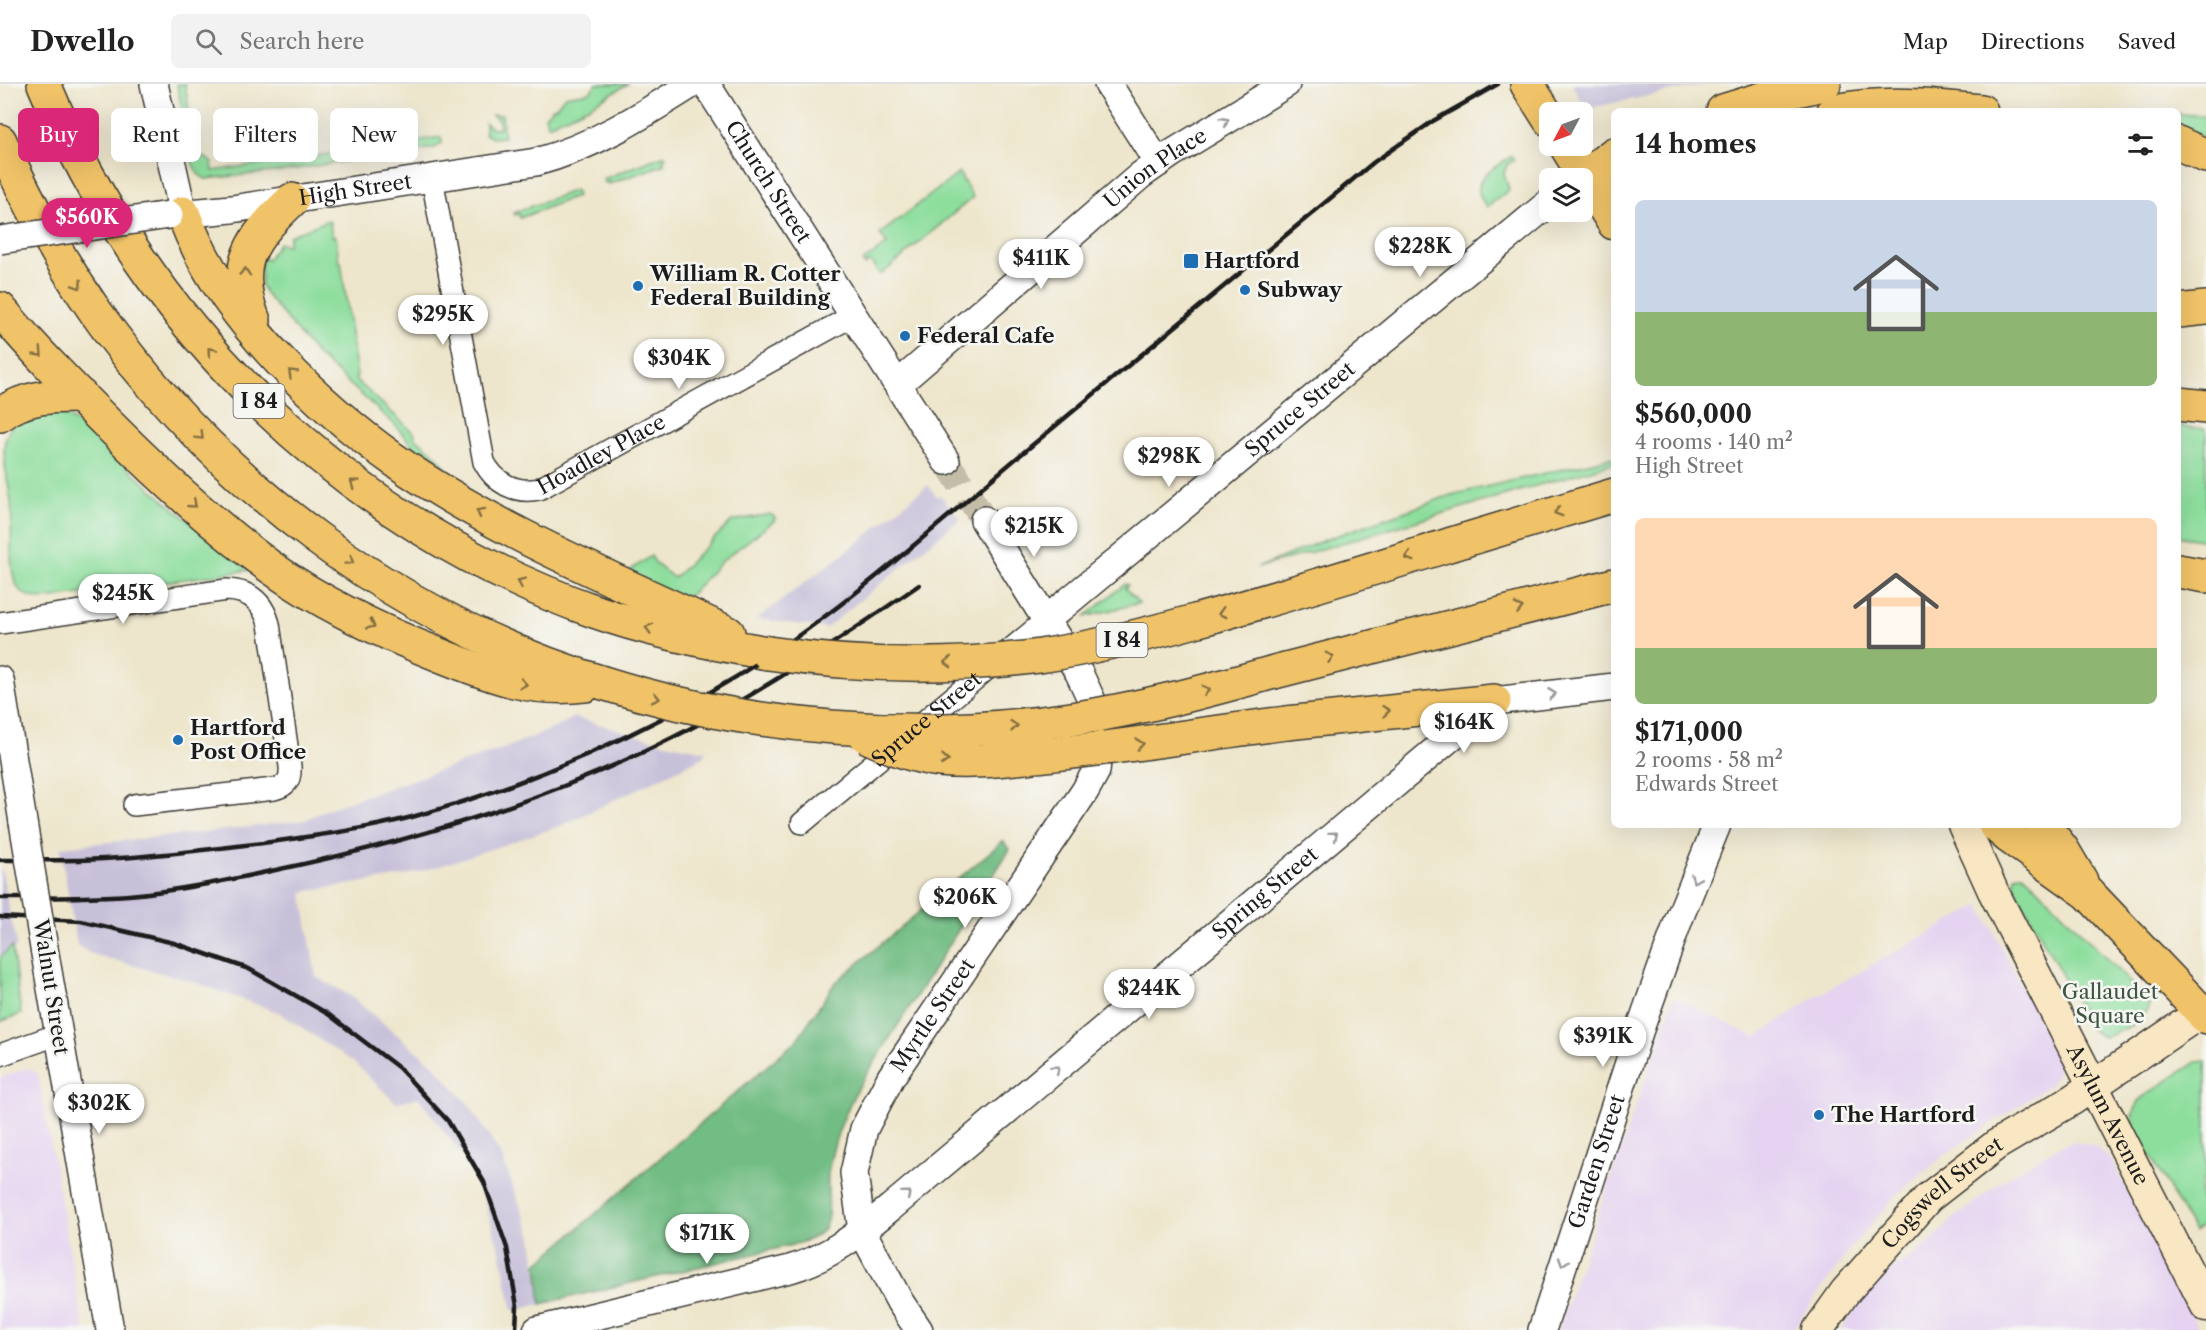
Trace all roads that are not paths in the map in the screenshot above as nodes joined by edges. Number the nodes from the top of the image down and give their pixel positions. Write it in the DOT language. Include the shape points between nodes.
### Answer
graph roads {
  1 [pos="154,84"];
  2 [pos="692,84"];
  3 [pos="706,84"];
  4 [pos="1108,84"];
  5 [pos="1286,84"];
  6 [pos="1527,84"];
  7 [pos="1824,84"];
  8 [pos="46,86"];
  9 [pos="1539,103"];
  10 [pos="1733,108"];
  11 [pos="1863,108"];
  12 [pos="1922,108"];
  13 [pos="0,141"];
  14 [pos="2181,144"];
  15 [pos="1574,156"];
  16 [pos="1611,156"];
  17 [pos="2206,156"];
  18 [pos="1158,163"];
  19 [pos="432,178"];
  20 [pos="1595,182"];
  21 [pos="292,200"];
  22 [pos="1539,211"];
  23 [pos="176,214"];
  24 [pos="1611,217"];
  25 [pos="0,240"];
  26 [pos="0,309"];
  27 [pos="855,315"];
  28 [pos="267,347"];
  29 [pos="898,384"];
  30 [pos="81,396"];
  31 [pos="2181,404"];
  32 [pos="2206,406"];
  33 [pos="0,415"];
  34 [pos="946,460"];
  35 [pos="1611,496"];
  36 [pos="984,520"];
  37 [pos="2181,572"];
  38 [pos="2206,576"];
  39 [pos="1611,586"];
  40 [pos="1046,620"];
  41 [pos="0,623"];
  42 [pos="768,652"];
  43 [pos="0,680"];
  44 [pos="600,682"];
  45 [pos="1611,687"];
  46 [pos="1494,701"];
  47 [pos="851,728"];
  48 [pos="135,805"];
  49 [pos="802,823"];
  50 [pos="1717,828"];
  51 [pos="1964,828"];
  52 [pos="1999,828"];
  53 [pos="2045,828"];
  54 [pos="2088,893"];
  55 [pos="2204,1013"];
  56 [pos="58,1034"];
  57 [pos="0,1055"];
  58 [pos="2093,1086"];
  59 [pos="861,1231"];
  60 [pos="2206,1306"];
  61 [pos="110,1330"];
  62 [pos="537,1330"];
  63 [pos="919,1330"];
  64 [pos="1542,1330"];
  65 [pos="1818,1330"];
  1 -- 23 [label="street"];
  2 -- 19 [label="street, High Street" via="615,130 561,154 529,164"];
  3 -- 27 [label="street, Church Street"];
  4 -- 18 [label="street"];
  18 -- 5 [label="street, Union Place, one-way"];
  6 -- 9 [label="main road"];
  7 -- 10 [label="main road"];
  42 -- 8 [label="main road, I 84, one-way" via="678,635 575,604 485,565 406,520 333,468 262,405 174,308 132,250 87,173"];
  11 -- 12 [label="main road"];
  13 -- 44 [label="main road, one-way" via="46,233 89,302 131,359 244,478 328,546 406,597 481,636"];
  14 -- 17 [label="main road"];
  15 -- 20 [label="main road"];
  16 -- 20 [label="main road" via="1598,166"];
  18 -- 29 [label="street, Union Place"];
  19 -- 21 [label="street, High Street"];
  19 -- 27 [label="street, Hoadley Place" via="484,462 492,476 521,490 539,489"];
  20 -- 24 [label="main road"];
  21 -- 23 [label="street, High Street"];
  28 -- 21 [label="main road, one-way" via="248,304 244,265 260,235"];
  22 -- 40 [label="street, Spruce Street"];
  23 -- 25 [label="street, High Street, bridge"];
  23 -- 28 [label="main road" via="244,320"];
  26 -- 30 [label="main road, one-way"];
  27 -- 29 [label="street, Church Street"];
  42 -- 28 [label="main road, one-way" via="468,506 395,460 333,412"];
  29 -- 34 [label="street, Church Street"];
  30 -- 33 [label="main road" via="34,398"];
  30 -- 44 [label="main road, one-way" via="218,526 315,596 417,646 507,680 536,686"];
  31 -- 32 [label="main road"];
  35 -- 42 [label="main road, I 84, one-way, bridge" via="1238,609 1077,650 1005,660 934,662 855,661"];
  36 -- 40 [label="street"];
  37 -- 38 [label="main road"];
  47 -- 39 [label="main road, one-way, bridge" via="969,729 1070,719 1130,708"];
  40 -- 49 [label="street, Spruce Street"];
  40 -- 59 [label="street, Myrtle Street" via="1079,673 1099,716 1096,771 1052,843 891,1077 864,1129 854,1173"];
  41 -- 48 [label="street" via="223,590 251,596 264,609 290,766 288,782 274,789"];
  43 -- 56 [label="street, Walnut Street, bridge"];
  44 -- 47 [label="main road, one-way, bridge" via="709,710"];
  46 -- 45 [label="street, one-way"];
  47 -- 46 [label="main road, one-way, bridge" via="908,753 956,761 1080,751"];
  59 -- 46 [label="street, Spring Street, one-way"];
  50 -- 64 [label="street, Garden Street, one-way" via="1639,1032"];
  51 -- 58 [label="main road, Asylum Avenue"];
  52 -- 54 [label="main road"];
  53 -- 54 [label="main road"];
  54 -- 55 [label="main road"];
  55 -- 58 [label="main road, Cogswell Street"];
  56 -- 57 [label="street"];
  56 -- 61 [label="street, Walnut Street"];
  58 -- 60 [label="main road, Asylum Avenue"];
  58 -- 65 [label="main road, Cogswell Street" via="1996,1145 1928,1198 1845,1292"];
  59 -- 62 [label="street, Spring Street" via="833,1252 801,1266"];
  59 -- 63 [label="street, Myrtle Street"];
}
